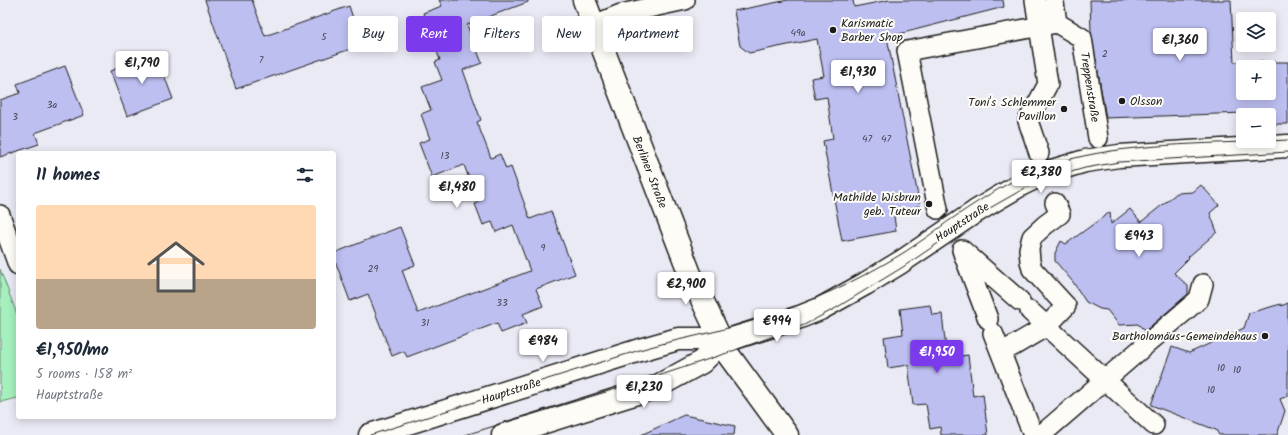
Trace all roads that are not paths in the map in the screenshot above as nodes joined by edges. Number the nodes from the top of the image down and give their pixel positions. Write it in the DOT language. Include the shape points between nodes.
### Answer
graph roads {
  1 [pos="584,0"];
  2 [pos="685,0"];
  3 [pos="1041,3"];
  4 [pos="590,16"];
  5 [pos="1048,24"];
  6 [pos="595,25"];
  7 [pos="595,28"];
  8 [pos="1098,138"];
  9 [pos="1288,146"];
  10 [pos="1039,153"];
  11 [pos="1055,203"];
  12 [pos="938,209"];
  13 [pos="0,215"];
  14 [pos="16,259"];
  15 [pos="1203,284"];
  16 [pos="1047,326"];
  17 [pos="722,342"];
  18 [pos="1001,353"];
  19 [pos="1105,379"];
  20 [pos="1154,425"];
  21 [pos="370,435"];
  22 [pos="503,435"];
  23 [pos="787,435"];
  24 [pos="1033,435"];
  25 [pos="1041,435"];
  1 -- 4 [label="street, Berliner Straße"];
  2 -- 6 [label="street" via="621,14"];
  3 -- 5 [label="street"];
  5 -- 8 [label="street, Treppenstraße" via="1082,38"];
  5 -- 10 [label="street" via="1048,84 1028,121"];
  5 -- 12 [label="street" via="907,51"];
  7 -- 17 [label="street, Berliner Straße" via="690,274"];
  9 -- 17 [label="street, Hauptstraße" via="1119,156 1085,161 1045,173 980,208 901,262 833,302 800,317"];
  11 -- 16 [label="street" via="1060,214 1032,237 1029,249 1032,269 1066,306"];
  13 -- 14 [label="street"];
  15 -- 19 [label="street" via="1199,299"];
  16 -- 18 [label="street"];
  16 -- 18 [label="street" via="962,250"];
  16 -- 19 [label="street"];
  17 -- 21 [label="street, Hauptstraße" via="678,339"];
  17 -- 22 [label="street, Hauptstraße" via="702,362 656,388"];
  17 -- 23 [label="street, Berliner Straße" via="727,353"];
  18 -- 24 [label="street"];
  19 -- 20 [label="street"];
  19 -- 25 [label="street"];
}
